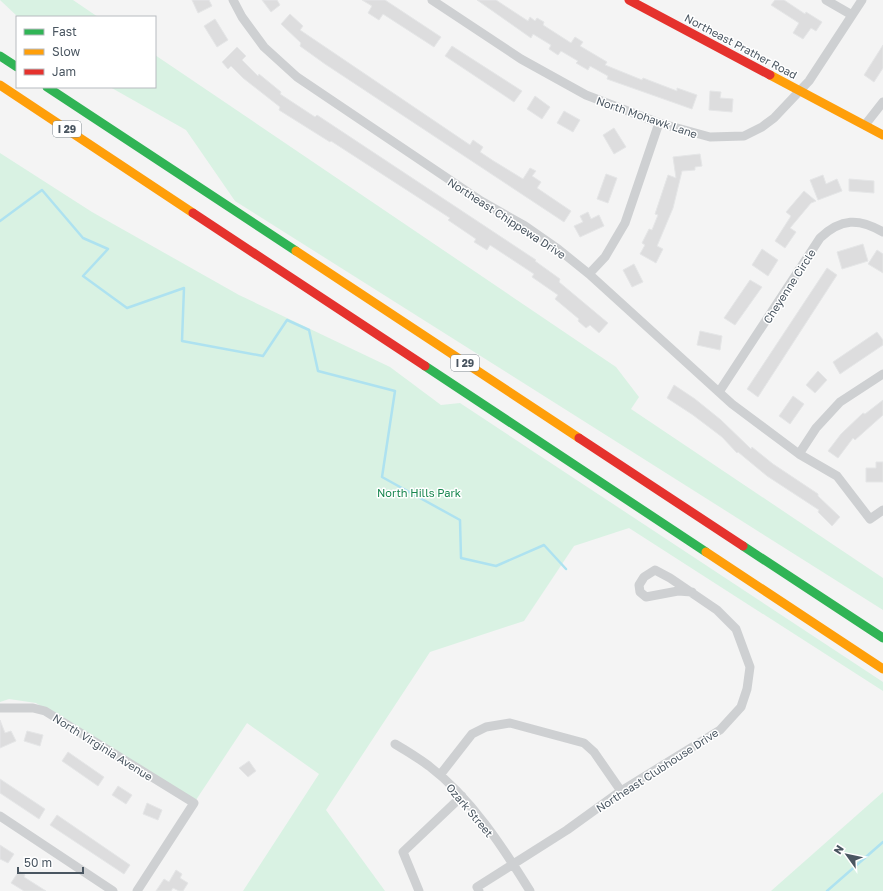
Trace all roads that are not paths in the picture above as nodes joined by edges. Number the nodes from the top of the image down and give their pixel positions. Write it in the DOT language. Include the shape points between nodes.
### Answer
graph roads {
  1 [pos="233,0"];
  2 [pos="432,0"];
  3 [pos="629,0"];
  4 [pos="826,0"];
  5 [pos="862,0"];
  6 [pos="852,15"];
  7 [pos="0,56"];
  8 [pos="16,66"];
  9 [pos="0,85"];
  10 [pos="49,88"];
  11 [pos="799,90"];
  12 [pos="883,102"];
  13 [pos="659,123"];
  14 [pos="865,125"];
  15 [pos="883,135"];
  16 [pos="883,232"];
  17 [pos="589,274"];
  18 [pos="883,374"];
  19 [pos="719,392"];
  20 [pos="799,454"];
  21 [pos="883,510"];
  22 [pos="692,592"];
  23 [pos="883,638"];
  24 [pos="883,668"];
  25 [pos="3,708"];
  26 [pos="395,744"];
  27 [pos="440,775"];
  28 [pos="621,791"];
  29 [pos="462,796"];
  30 [pos="0,816"];
  31 [pos="513,864"];
  32 [pos="476,890"];
  33 [pos="113,891"];
  34 [pos="137,891"];
  35 [pos="418,891"];
  36 [pos="530,891"];
  1 -- 17 [label="street, Northeast Chippewa Drive" via="259,41 297,77 481,201 525,226"];
  2 -- 13 [label="street, North Mohawk Lane" via="548,75 604,103"];
  3 -- 11 [label="main road, Northeast Prather Road"];
  4 -- 6 [label="street"];
  5 -- 6 [label="street, North Mohawk Lane"];
  6 -- 11 [label="street, North Mohawk Lane" via="809,81"];
  7 -- 8 [label="main road"];
  9 -- 24 [label="main road, I 29"];
  10 -- 23 [label="main road, I 29"];
  11 -- 13 [label="street, North Mohawk Lane" via="774,118 744,136 710,137"];
  11 -- 14 [label="main road, Northeast Prather Road"];
  12 -- 14 [label="street"];
  13 -- 17 [label="street" via="625,224 605,257"];
  14 -- 15 [label="main road, Northeast Prather Road"];
  16 -- 19 [label="street, Cheyenne Circle" via="865,223 849,222 833,227 820,238"];
  17 -- 19 [label="street, Northeast Chippewa Drive"];
  18 -- 20 [label="street" via="840,402 816,428"];
  19 -- 20 [label="street, Northeast Chippewa Drive"];
  20 -- 21 [label="street, Northeast Chippewa Drive" via="837,476 870,519"];
  22 -- 22 [label="street, Northeast Clubhouse Drive" via="655,570 644,577 639,585 640,592 646,597 678,591"];
  22 -- 28 [label="street, Northeast Clubhouse Drive" via="717,610 736,629 750,667 741,708 720,730"];
  25 -- 34 [label="street, North Virginia Avenue" via="33,708 45,711 194,803"];
  26 -- 27 [label="street, Ozark Street"];
  27 -- 28 [label="street" via="472,734 486,727 510,723 584,742"];
  27 -- 29 [label="street, Ozark Street"];
  28 -- 31 [label="street, Northeast Clubhouse Drive" via="568,830"];
  29 -- 31 [label="street, Ozark Street"];
  29 -- 35 [label="street" via="403,852"];
  30 -- 33 [label="street"];
  31 -- 32 [label="street, Northeast Clubhouse Drive"];
  31 -- 36 [label="street, Ozark Street"];
}
